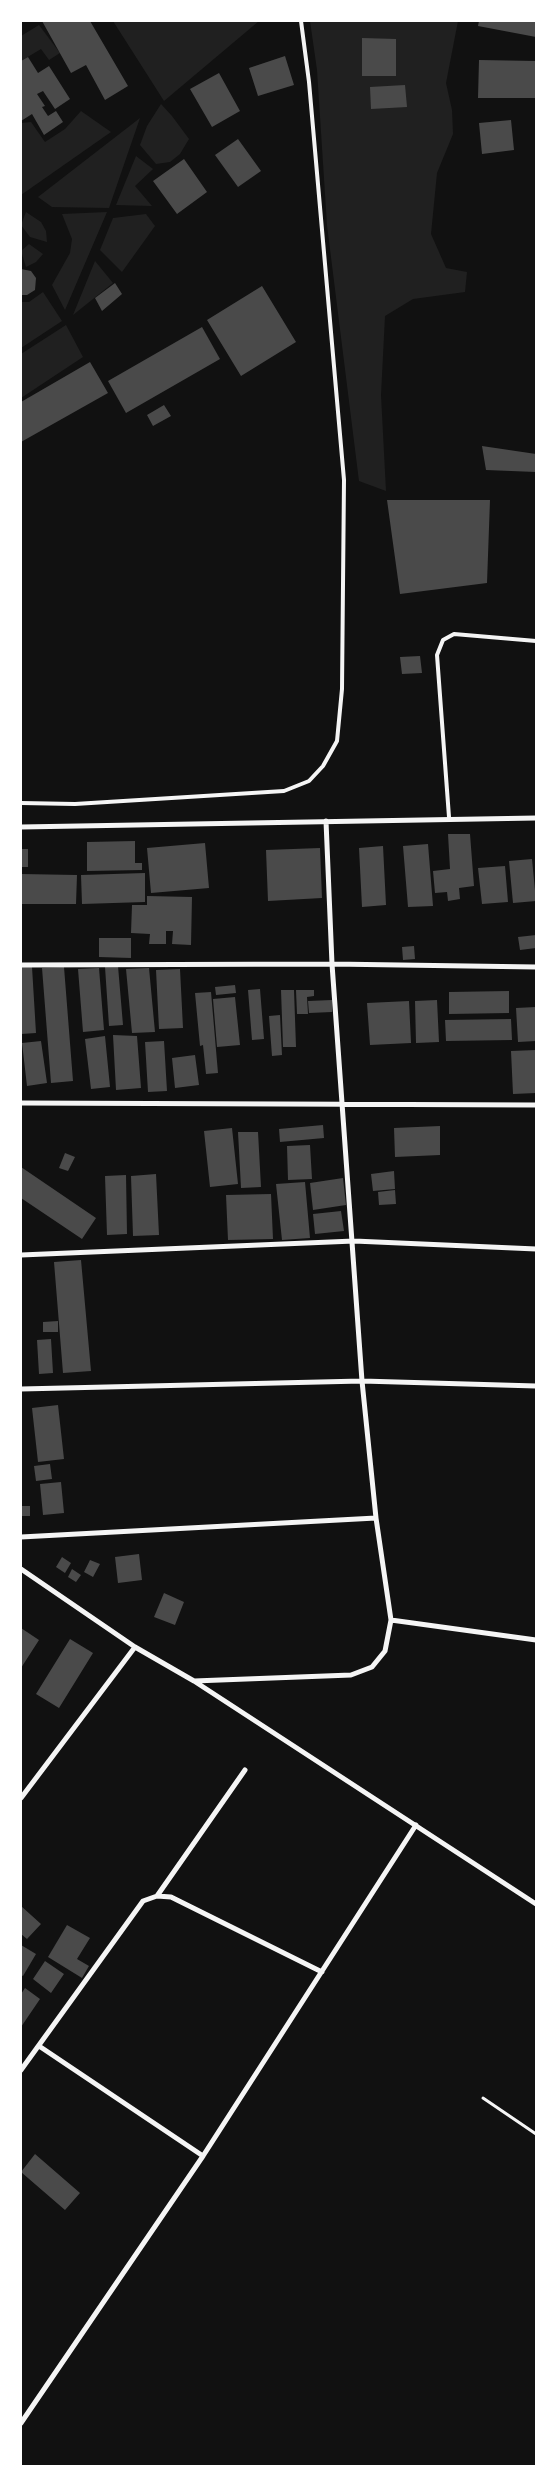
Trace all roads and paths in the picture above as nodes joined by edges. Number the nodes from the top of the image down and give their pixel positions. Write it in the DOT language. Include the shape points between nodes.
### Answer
graph roads {
  1 [pos="301,21"];
  2 [pos="536,641"];
  3 [pos="21,803"];
  4 [pos="449,817"];
  5 [pos="536,818"];
  6 [pos="326,821"];
  7 [pos="21,827"];
  8 [pos="332,964"];
  9 [pos="21,965"];
  10 [pos="536,967"];
  11 [pos="21,1103"];
  12 [pos="341,1103"];
  13 [pos="536,1105"];
  14 [pos="354,1241"];
  15 [pos="536,1249"];
  16 [pos="21,1255"];
  17 [pos="362,1381"];
  18 [pos="536,1386"];
  19 [pos="21,1389"];
  20 [pos="376,1518"];
  21 [pos="21,1537"];
  22 [pos="21,1569"];
  23 [pos="390,1620"];
  24 [pos="536,1640"];
  25 [pos="135,1647"];
  26 [pos="194,1682"];
  27 [pos="245,1770"];
  28 [pos="21,1798"];
  29 [pos="416,1825"];
  30 [pos="157,1896"];
  31 [pos="536,1904"];
  32 [pos="322,1972"];
  33 [pos="39,2046"];
  34 [pos="21,2070"];
  35 [pos="483,2098"];
  36 [pos="536,2134"];
  37 [pos="203,2156"];
  38 [pos="21,2423"];
  1 -- 3 [label="lane" via="344,480 342,689 337,741 323,766 309,781 284,791 75,804"];
  2 -- 4 [label="lane" via="454,634 443,640 437,655"];
  5 -- 6 [label="street"];
  6 -- 7 [label="street"];
  6 -- 8 [label="street"];
  8 -- 9 [label="street"];
  8 -- 10 [label="street"];
  8 -- 12 [label="street"];
  11 -- 12 [label="street"];
  12 -- 13 [label="street"];
  12 -- 14 [label="street"];
  14 -- 15 [label="street"];
  14 -- 16 [label="street"];
  14 -- 17 [label="street"];
  17 -- 18 [label="street"];
  17 -- 19 [label="street"];
  17 -- 20 [label="street"];
  20 -- 21 [label="street"];
  20 -- 23 [label="street"];
  22 -- 25 [label="street"];
  23 -- 24 [label="street"];
  23 -- 26 [label="street" via="385,1651 372,1667 351,1675"];
  25 -- 26 [label="street"];
  25 -- 28 [label="street"];
  26 -- 29 [label="street"];
  27 -- 30 [label="street"];
  29 -- 31 [label="street"];
  29 -- 32 [label="street"];
  30 -- 32 [label="street" via="171,1897"];
  30 -- 33 [label="street" via="143,1901"];
  32 -- 37 [label="street"];
  33 -- 34 [label="street"];
  33 -- 37 [label="street"];
  35 -- 36 [label="path"];
  37 -- 38 [label="street"];
}
